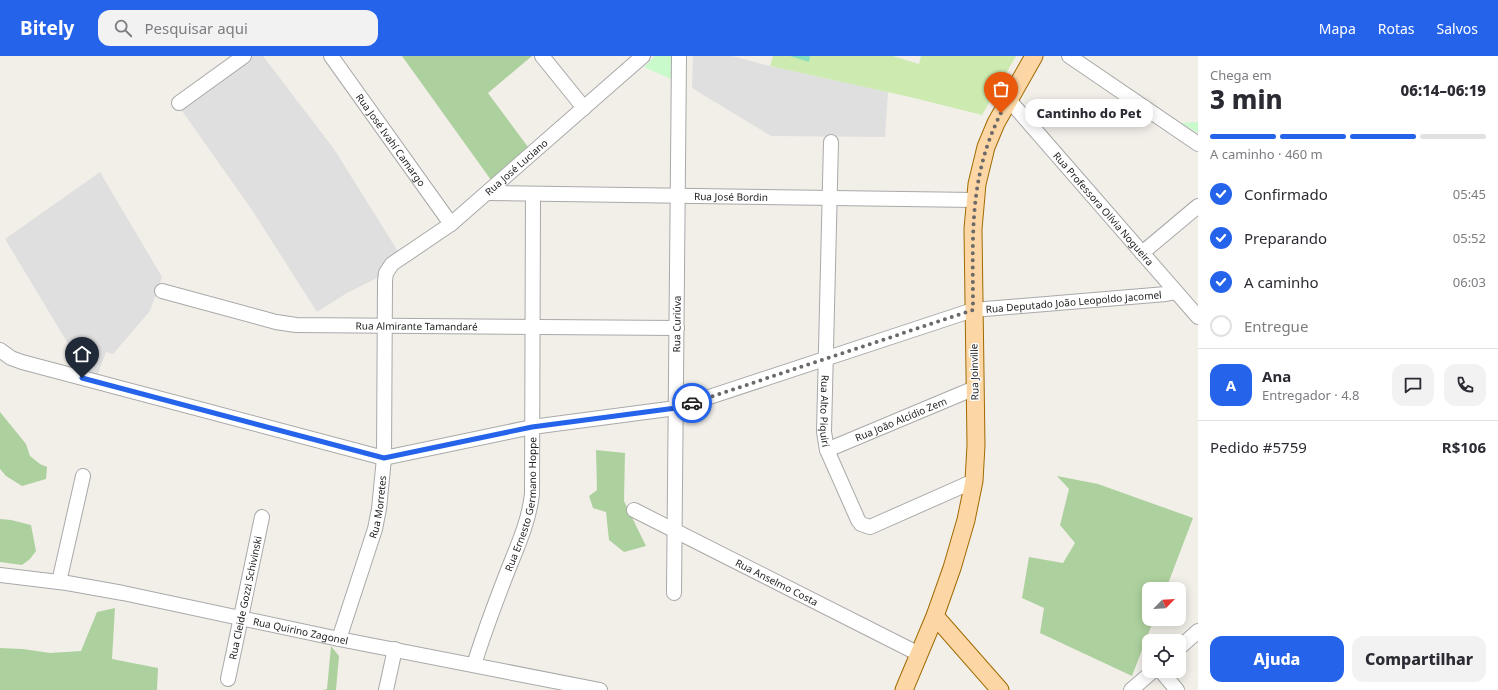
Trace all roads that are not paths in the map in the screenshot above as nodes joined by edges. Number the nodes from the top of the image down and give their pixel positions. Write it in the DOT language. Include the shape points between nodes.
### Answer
graph roads {
  1 [pos="244,56"];
  2 [pos="331,56"];
  3 [pos="542,56"];
  4 [pos="643,56"];
  5 [pos="679,56"];
  6 [pos="1034,56"];
  7 [pos="1069,56"];
  8 [pos="1008,100"];
  9 [pos="179,103"];
  10 [pos="584,108"];
  11 [pos="831,142"];
  12 [pos="1198,144"];
  13 [pos="487,193"];
  14 [pos="533,194"];
  15 [pos="678,196"];
  16 [pos="830,198"];
  17 [pos="975,200"];
  18 [pos="1198,206"];
  19 [pos="451,224"];
  20 [pos="1142,253"];
  21 [pos="386,273"];
  22 [pos="162,291"];
  23 [pos="1176,292"];
  24 [pos="973,310"];
  25 [pos="1198,317"];
  26 [pos="385,326"];
  27 [pos="533,327"];
  28 [pos="677,328"];
  29 [pos="0,350"];
  30 [pos="826,358"];
  31 [pos="975,388"];
  32 [pos="676,408"];
  33 [pos="532,427"];
  34 [pos="827,450"];
  35 [pos="384,458"];
  36 [pos="83,476"];
  37 [pos="974,481"];
  38 [pos="634,510"];
  39 [pos="262,517"];
  40 [pos="674,532"];
  41 [pos="0,575"];
  42 [pos="59,582"];
  43 [pos="674,593"];
  44 [pos="935,616"];
  45 [pos="241,618"];
  46 [pos="1198,631"];
  47 [pos="339,639"];
  48 [pos="1186,642"];
  49 [pos="395,649"];
  50 [pos="919,654"];
  51 [pos="474,665"];
  52 [pos="1145,678"];
  53 [pos="1167,678"];
  54 [pos="228,679"];
  55 [pos="386,690"];
  56 [pos="600,690"];
  57 [pos="904,690"];
  58 [pos="1000,690"];
  59 [pos="1131,690"];
  60 [pos="1178,690"];
  1 -- 9 [label="street"];
  2 -- 19 [label="street, Rua José Ivahí Camargo"];
  3 -- 10 [label="street"];
  4 -- 10 [label="street, Rua José Luciano"];
  5 -- 15 [label="street, Rua Curiúva"];
  6 -- 8 [label="main road, Rua Joinville"];
  7 -- 12 [label="street"];
  8 -- 17 [label="main road, Rua Joinville" via="988,142 981,164"];
  8 -- 20 [label="street, Rua Professora Olívia Nogueira"];
  10 -- 13 [label="street, Rua José Luciano"];
  11 -- 16 [label="street, Rua Alto Piquiri"];
  13 -- 14 [label="street, Rua José Bordin"];
  13 -- 19 [label="street, Rua José Luciano"];
  14 -- 15 [label="street, Rua José Bordin"];
  14 -- 27 [label="street, Rua Ernesto Germano Hoppe"];
  15 -- 16 [label="street, Rua José Bordin"];
  15 -- 28 [label="street, Rua Curiúva"];
  16 -- 17 [label="street, Rua José Bordin"];
  16 -- 30 [label="street, Rua Alto Piquiri"];
  17 -- 24 [label="main road, Rua Joinville"];
  18 -- 20 [label="street"];
  19 -- 21 [label="street, Rua José Luciano" via="392,264"];
  20 -- 23 [label="street, Rua Professora Olívia Nogueira"];
  21 -- 26 [label="street, Rua Morretes"];
  22 -- 26 [label="street, Rua Almirante Tamandaré" via="284,324"];
  23 -- 24 [label="street, Rua Deputado João Leopoldo Jacomel"];
  23 -- 25 [label="street, Rua Professora Olívia Nogueira"];
  24 -- 30 [label="street, Rua Deputado João Leopoldo Jacomel"];
  24 -- 31 [label="main road, Rua Joinville"];
  26 -- 27 [label="street, Rua Almirante Tamandaré"];
  26 -- 35 [label="street, Rua Morretes"];
  27 -- 28 [label="street, Rua Almirante Tamandaré"];
  27 -- 33 [label="street, Rua Ernesto Germano Hoppe"];
  28 -- 32 [label="street, Rua Curiúva"];
  29 -- 35 [label="street, Rua Deputado João Leopoldo Jacomel" via="22,362"];
  30 -- 32 [label="street, Rua Deputado João Leopoldo Jacomel"];
  30 -- 34 [label="street, Rua Alto Piquiri" via="824,432"];
  31 -- 34 [label="street, Rua João Alcídio Zem"];
  31 -- 37 [label="main road, Rua Joinville"];
  32 -- 33 [label="street, Rua Deputado João Leopoldo Jacomel"];
  32 -- 40 [label="street, Rua Curiúva"];
  33 -- 35 [label="street, Rua Deputado João Leopoldo Jacomel"];
  33 -- 51 [label="street, Rua Ernesto Germano Hoppe" via="532,494 527,520"];
  34 -- 37 [label="street, Rua Alto Piquiri" via="858,520 864,526 874,526"];
  35 -- 47 [label="street, Rua Morretes" via="375,529"];
  36 -- 42 [label="street"];
  37 -- 44 [label="main road, Rua Joinville" via="966,520"];
  38 -- 40 [label="street, Rua Anselmo Costa"];
  39 -- 45 [label="street, Rua Cleide Gozzi Schivinski"];
  40 -- 43 [label="street, Rua Curiúva"];
  40 -- 50 [label="street, Rua Anselmo Costa"];
  41 -- 42 [label="street, Rua Quirino Zagonel"];
  42 -- 45 [label="street, Rua Quirino Zagonel" via="152,598"];
  44 -- 50 [label="main road, Rua Joinville"];
  44 -- 58 [label="main road"];
  45 -- 47 [label="street, Rua Quirino Zagonel"];
  45 -- 54 [label="street, Rua Cleide Gozzi Schivinski"];
  46 -- 48 [label="street"];
  47 -- 49 [label="street, Rua Quirino Zagonel"];
  49 -- 51 [label="street, Rua Quirino Zagonel"];
  49 -- 55 [label="street"];
  50 -- 57 [label="main road, Rua Joinville"];
  51 -- 56 [label="street, Rua Quirino Zagonel"];
  52 -- 59 [label="street"];
  53 -- 60 [label="street"];
}
